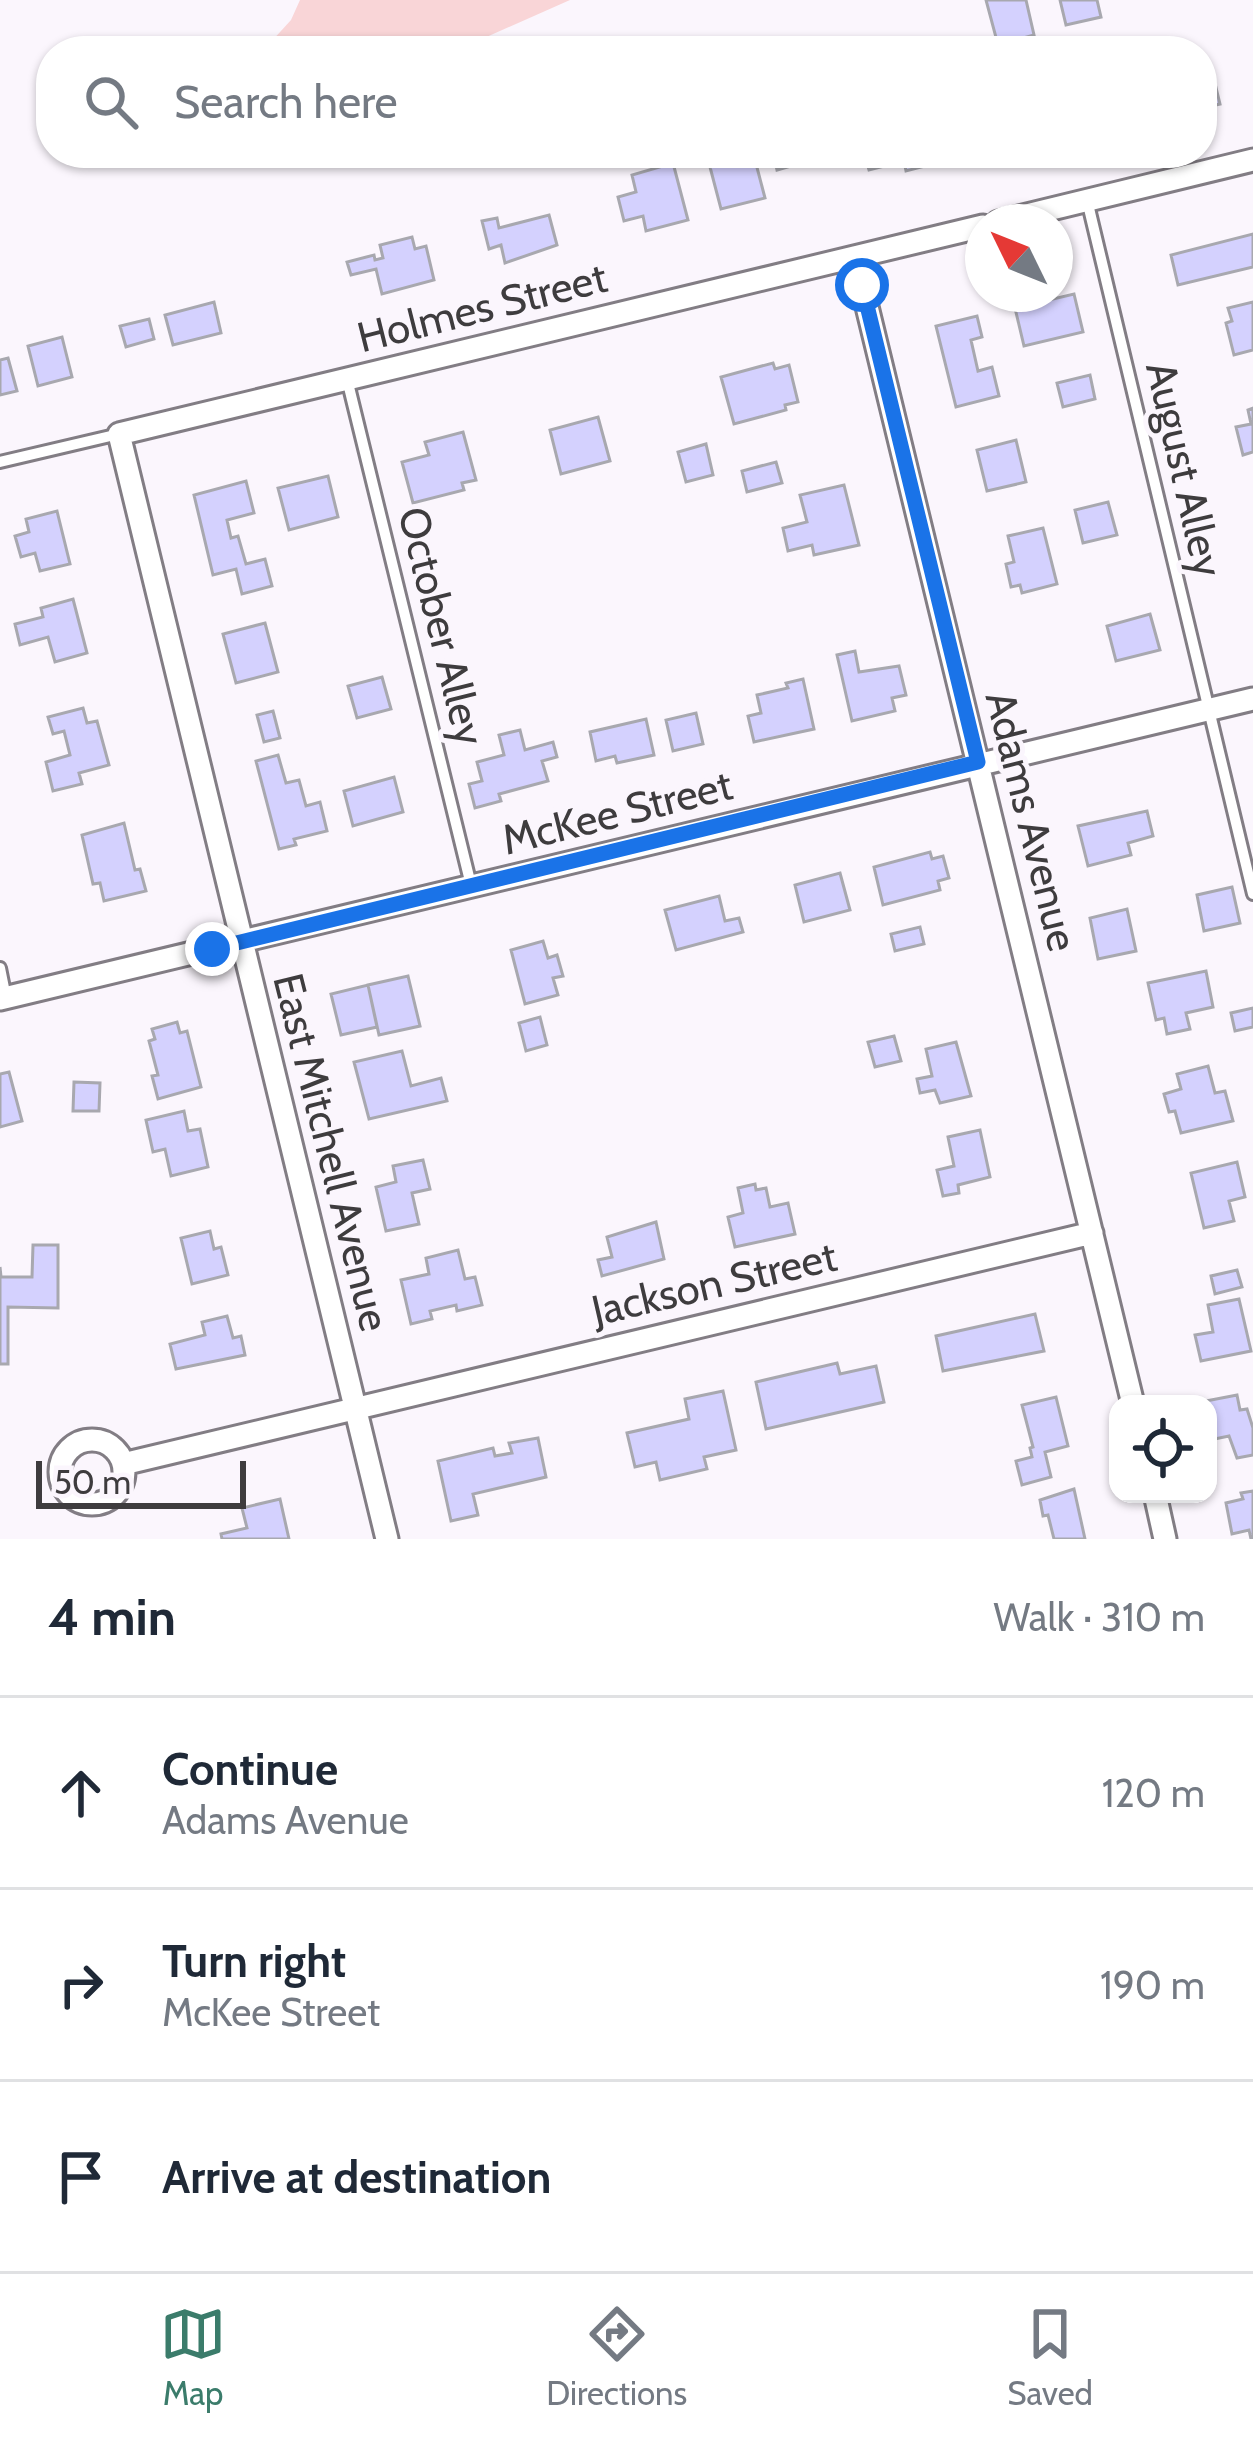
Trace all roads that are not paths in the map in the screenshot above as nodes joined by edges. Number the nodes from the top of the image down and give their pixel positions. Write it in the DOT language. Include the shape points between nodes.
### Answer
graph roads {
  1 [pos="1253,160"];
  2 [pos="1087,200"];
  3 [pos="1071,204"];
  4 [pos="965,230"];
  5 [pos="855,257"];
  6 [pos="347,380"];
  7 [pos="119,434"];
  8 [pos="0,462"];
  9 [pos="1253,699"];
  10 [pos="1209,710"];
  11 [pos="978,762"];
  12 [pos="472,889"];
  13 [pos="1253,894"];
  14 [pos="242,943"];
  15 [pos="0,968"];
  16 [pos="3,999"];
  17 [pos="1092,1233"];
  18 [pos="1131,1395"];
  19 [pos="354,1408"];
  20 [pos="123,1465"];
  21 [pos="1157,1503"];
  22 [pos="387,1539"];
  23 [pos="1166,1539"];
  1 -- 2 [label="street"];
  2 -- 3 [label="street"];
  2 -- 10 [label="lane, August Alley"];
  4 -- 5 [label="street, Holmes Street"];
  5 -- 6 [label="street, Holmes Street"];
  5 -- 11 [label="street, Adams Avenue"];
  6 -- 7 [label="street, Holmes Street"];
  6 -- 12 [label="lane, October Alley"];
  7 -- 8 [label="lane, Holmes Street"];
  7 -- 14 [label="street, East Mitchell Avenue"];
  9 -- 10 [label="street, McKee Street"];
  10 -- 11 [label="street, McKee Street"];
  10 -- 13 [label="lane, August Alley"];
  11 -- 12 [label="street, McKee Street"];
  11 -- 17 [label="street, Adams Avenue"];
  12 -- 14 [label="street, McKee Street"];
  14 -- 16 [label="street, McKee Street"];
  14 -- 19 [label="street, East Mitchell Avenue"];
  15 -- 16 [label="lane"];
  17 -- 18 [label="street, Adams Avenue"];
  17 -- 19 [label="street, Jackson Street"];
  19 -- 20 [label="street, Jackson Street"];
  19 -- 22 [label="street, East Mitchell Avenue"];
  21 -- 23 [label="street"];
}
